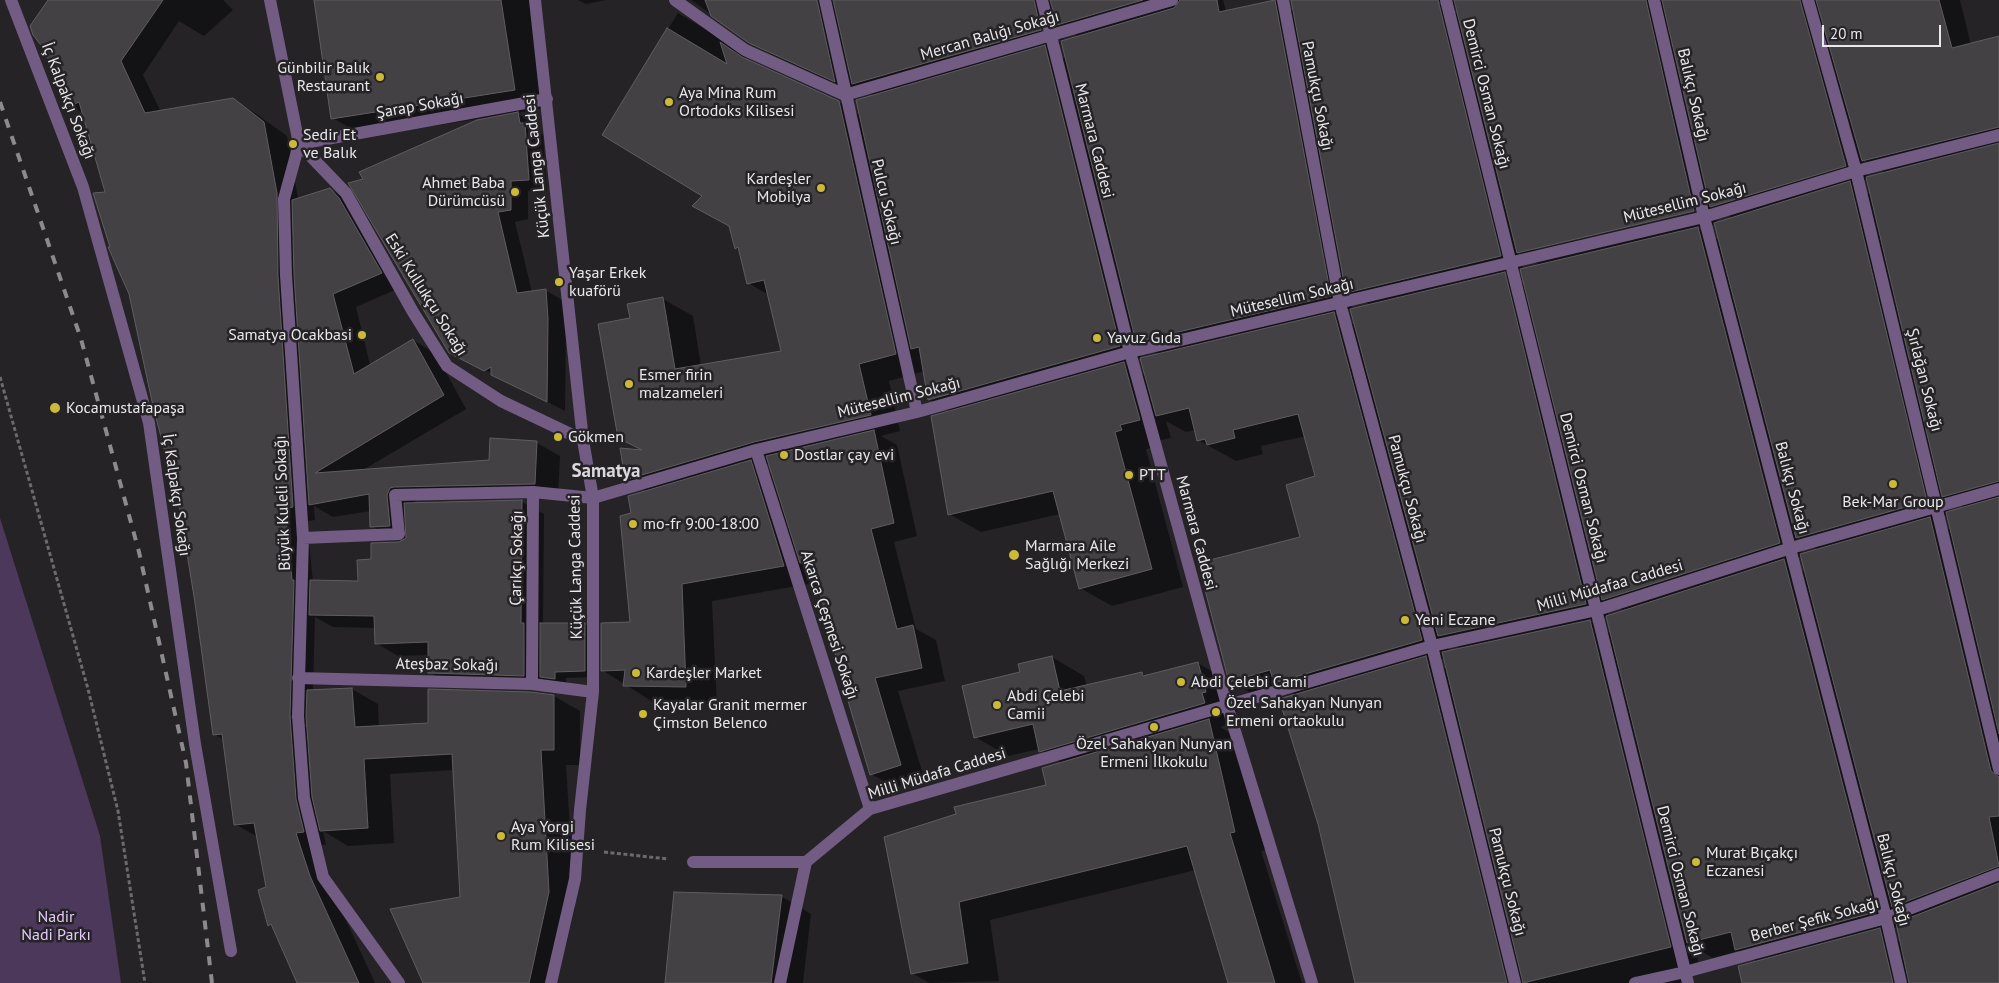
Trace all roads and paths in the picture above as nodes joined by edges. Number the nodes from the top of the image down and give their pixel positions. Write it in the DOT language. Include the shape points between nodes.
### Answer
graph roads {
  1 [pos="11,0"];
  2 [pos="270,0"];
  3 [pos="535,0"];
  4 [pos="675,0"];
  5 [pos="825,0"];
  6 [pos="1042,0"];
  7 [pos="1172,0"];
  8 [pos="1283,0"];
  9 [pos="1446,0"];
  10 [pos="1654,0"];
  11 [pos="1808,0"];
  12 [pos="1050,36"];
  13 [pos="845,95"];
  14 [pos="547,99"];
  15 [pos="1999,135"];
  16 [pos="299,144"];
  17 [pos="1856,170"];
  18 [pos="1704,217"];
  19 [pos="1511,261"];
  20 [pos="1340,304"];
  21 [pos="1130,352"];
  22 [pos="0,377"];
  23 [pos="917,412"];
  24 [pos="583,440"];
  25 [pos="756,450"];
  26 [pos="1999,489"];
  27 [pos="534,492"];
  28 [pos="593,498"];
  29 [pos="1938,505"];
  30 [pos="303,538"];
  31 [pos="1791,548"];
  32 [pos="1597,610"];
  33 [pos="1432,646"];
  34 [pos="298,678"];
  35 [pos="532,684"];
  36 [pos="594,692"];
  37 [pos="1227,705"];
  38 [pos="1995,741"];
  39 [pos="1999,769"];
  40 [pos="870,809"];
  41 [pos="576,849"];
  42 [pos="693,862"];
  43 [pos="806,862"];
  44 [pos="1999,874"];
  45 [pos="1886,918"];
  46 [pos="232,951"];
  47 [pos="1687,978"];
  48 [pos="145,983"];
  49 [pos="399,983"];
  50 [pos="551,983"];
  51 [pos="780,983"];
  52 [pos="1312,983"];
  53 [pos="1515,983"];
  54 [pos="1635,983"];
  55 [pos="1901,983"];
  1 -- 46 [label="street, İç Kalpakçı Sokağı" via="83,187 149,423 195,744"];
  2 -- 16 [label="street, Büyük Kuleli Sokağı"];
  3 -- 14 [label="street, Küçük Langa Caddesi"];
  4 -- 13 [label="street" via="744,50"];
  5 -- 13 [label="street, Pulcu Sokağı"];
  6 -- 12 [label="street, Marmara Caddesi"];
  7 -- 12 [label="street, Mercan Balığı Sokağı"];
  8 -- 20 [label="street, Pamukçu Sokağı"];
  9 -- 19 [label="street, Demirci Osman Sokağı"];
  10 -- 18 [label="street, Balıkçı Sokağı"];
  11 -- 17 [label="street, Şırlağan Sokağı"];
  12 -- 13 [label="street, Mercan Balığı Sokağı"];
  12 -- 21 [label="street, Marmara Caddesi"];
  13 -- 23 [label="street, Pulcu Sokağı"];
  14 -- 16 [label="street, Şarap Sokağı"];
  14 -- 24 [label="street, Küçük Langa Caddesi"];
  15 -- 17 [label="street, Mütesellim Sokağı"];
  16 -- 24 [label="street, Eski Kullukçu Sokağı" via="346,193 447,366 501,400"];
  16 -- 30 [label="street, Büyük Kuleli Sokağı" via="284,199"];
  17 -- 18 [label="street, Mütesellim Sokağı"];
  17 -- 29 [label="street, Şırlağan Sokağı"];
  18 -- 19 [label="street, Mütesellim Sokağı"];
  18 -- 31 [label="street, Balıkçı Sokağı"];
  19 -- 20 [label="street, Mütesellim Sokağı"];
  19 -- 32 [label="street, Demirci Osman Sokağı"];
  20 -- 21 [label="street, Mütesellim Sokağı"];
  20 -- 33 [label="street, Pamukçu Sokağı"];
  21 -- 23 [label="street, Mütesellim Sokağı"];
  21 -- 37 [label="street, Marmara Caddesi"];
  22 -- 48 [label="path" via="88,689 118,811"];
  23 -- 25 [label="street, Mütesellim Sokağı"];
  24 -- 28 [label="street, Küçük Langa Caddesi"];
  25 -- 28 [label="street, Mütesellim Sokağı"];
  25 -- 40 [label="street, Akarca Çeşmesi Sokağı"];
  26 -- 29 [label="street, Milli Müdafaa Caddesi"];
  27 -- 28 [label="street, Çarıkçı Sokağı"];
  27 -- 30 [label="street" via="395,495 399,534"];
  27 -- 35 [label="street, Çarıkçı Sokağı"];
  28 -- 36 [label="street, Küçük Langa Caddesi"];
  29 -- 31 [label="street, Milli Müdafaa Caddesi"];
  29 -- 38 [label="street, Şırlağan Sokağı"];
  30 -- 34 [label="street, Büyük Kuleli Sokağı"];
  31 -- 32 [label="street, Milli Müdafaa Caddesi"];
  31 -- 45 [label="street, Balıkçı Sokağı"];
  32 -- 33 [label="street, Milli Müdafaa Caddesi"];
  32 -- 47 [label="street, Demirci Osman Sokağı"];
  33 -- 37 [label="street, Milli Müdafaa Caddesi"];
  33 -- 53 [label="street, Pamukçu Sokağı"];
  34 -- 35 [label="street, Ateşbaz Sokağı"];
  34 -- 49 [label="street, Büyük Kuleli Sokağı" via="304,798 323,877"];
  35 -- 36 [label="street, Ateşbaz Sokağı"];
  36 -- 41 [label="street, Küçük Langa Caddesi"];
  37 -- 40 [label="street, Milli Müdafa Caddesi"];
  37 -- 52 [label="street, Marmara Caddesi"];
  38 -- 39 [label="street, Şırlağan Sokağı"];
  40 -- 43 [label="street, Milli Müdafa Caddesi"];
  41 -- 42 [label="path"];
  41 -- 50 [label="street, Küçük Langa Caddesi" via="575,879"];
  42 -- 43 [label="street"];
  43 -- 51 [label="street"];
  44 -- 45 [label="street, Berber Şefik Sokağı"];
  45 -- 47 [label="street, Berber Şefik Sokağı"];
  45 -- 55 [label="street, Balıkçı Sokağı"];
  47 -- 54 [label="street, Berber Şefik Sokağı"];
}
